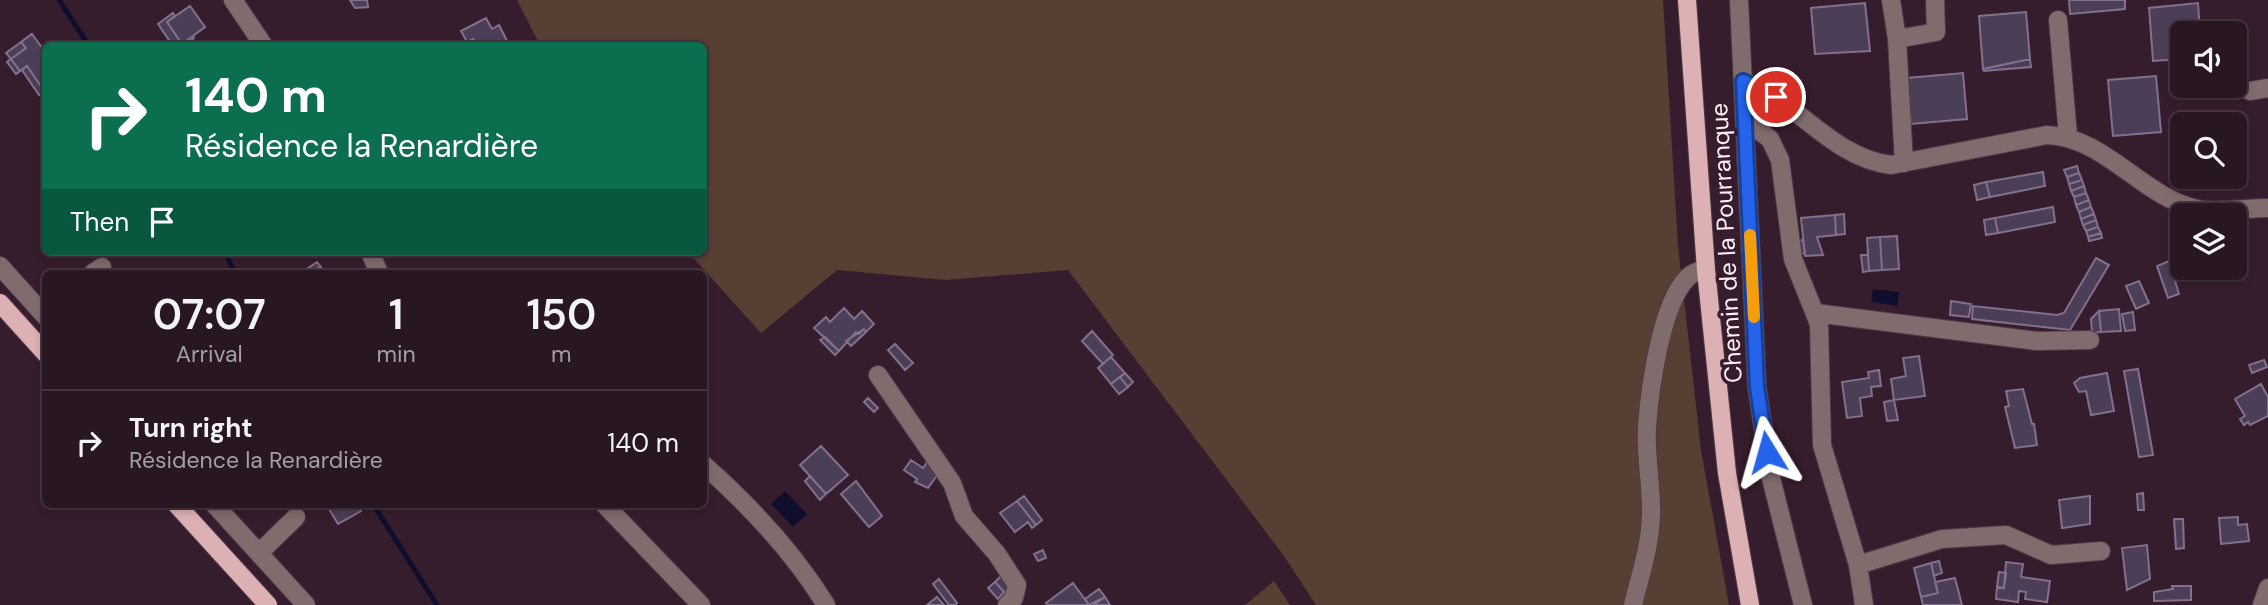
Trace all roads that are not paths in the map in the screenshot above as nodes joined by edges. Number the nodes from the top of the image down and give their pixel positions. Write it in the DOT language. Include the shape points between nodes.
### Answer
graph roads {
  1 [pos="233,0"];
  2 [pos="1687,0"];
  3 [pos="1739,0"];
  4 [pos="1891,0"];
  5 [pos="1935,0"];
  6 [pos="2058,20"];
  7 [pos="1897,39"];
  8 [pos="261,42"];
  9 [pos="1743,81"];
  10 [pos="1745,120"];
  11 [pos="2068,135"];
  12 [pos="1904,163"];
  13 [pos="2268,208"];
  14 [pos="0,266"];
  15 [pos="1706,270"];
  16 [pos="0,303"];
  17 [pos="42,310"];
  18 [pos="1815,313"];
  19 [pos="2090,340"];
  20 [pos="42,350"];
  21 [pos="878,375"];
  22 [pos="707,468"];
  23 [pos="180,508"];
  24 [pos="218,508"];
  25 [pos="608,508"];
  26 [pos="296,517"];
  27 [pos="2101,551"];
  28 [pos="259,553"];
  29 [pos="1858,565"];
  30 [pos="2268,588"];
  31 [pos="268,605"];
  32 [pos="306,605"];
  33 [pos="701,605"];
  34 [pos="826,605"];
  35 [pos="1007,605"];
  36 [pos="1633,605"];
  37 [pos="1750,605"];
  38 [pos="1803,605"];
  39 [pos="1864,605"];
  40 [pos="2262,605"];
  1 -- 8 [label="street"];
  2 -- 15 [label="main road"];
  3 -- 9 [label="street, Chemin de la Pourranque"];
  4 -- 7 [label="street"];
  5 -- 7 [label="street" via="1936,32"];
  6 -- 11 [label="street"];
  7 -- 12 [label="street"];
  9 -- 10 [label="street, Chemin de la Pourranque"];
  9 -- 12 [label="street" via="1776,97 1866,162"];
  10 -- 18 [label="street" via="1770,139 1780,160 1793,259"];
  10 -- 38 [label="street, Chemin de la Pourranque" via="1757,387 1770,474"];
  11 -- 12 [label="street" via="2047,135"];
  11 -- 13 [label="street" via="2175,201 2198,209"];
  14 -- 17 [label="street"];
  15 -- 36 [label="street" via="1695,271 1686,279 1671,306 1657,360 1647,427 1651,516"];
  15 -- 37 [label="main road" via="1727,473"];
  16 -- 20 [label="main road"];
  18 -- 19 [label="street" via="2037,341"];
  18 -- 29 [label="street" via="1820,338 1822,445"];
  21 -- 35 [label="street" via="952,483 964,516 1017,585"];
  22 -- 34 [label="street" via="736,493"];
  23 -- 31 [label="main road"];
  24 -- 28 [label="street"];
  25 -- 33 [label="street"];
  26 -- 28 [label="street"];
  27 -- 29 [label="street" via="2051,555 2006,535 1942,539"];
  28 -- 32 [label="street"];
  29 -- 39 [label="street"];
  30 -- 40 [label="street"];
}
